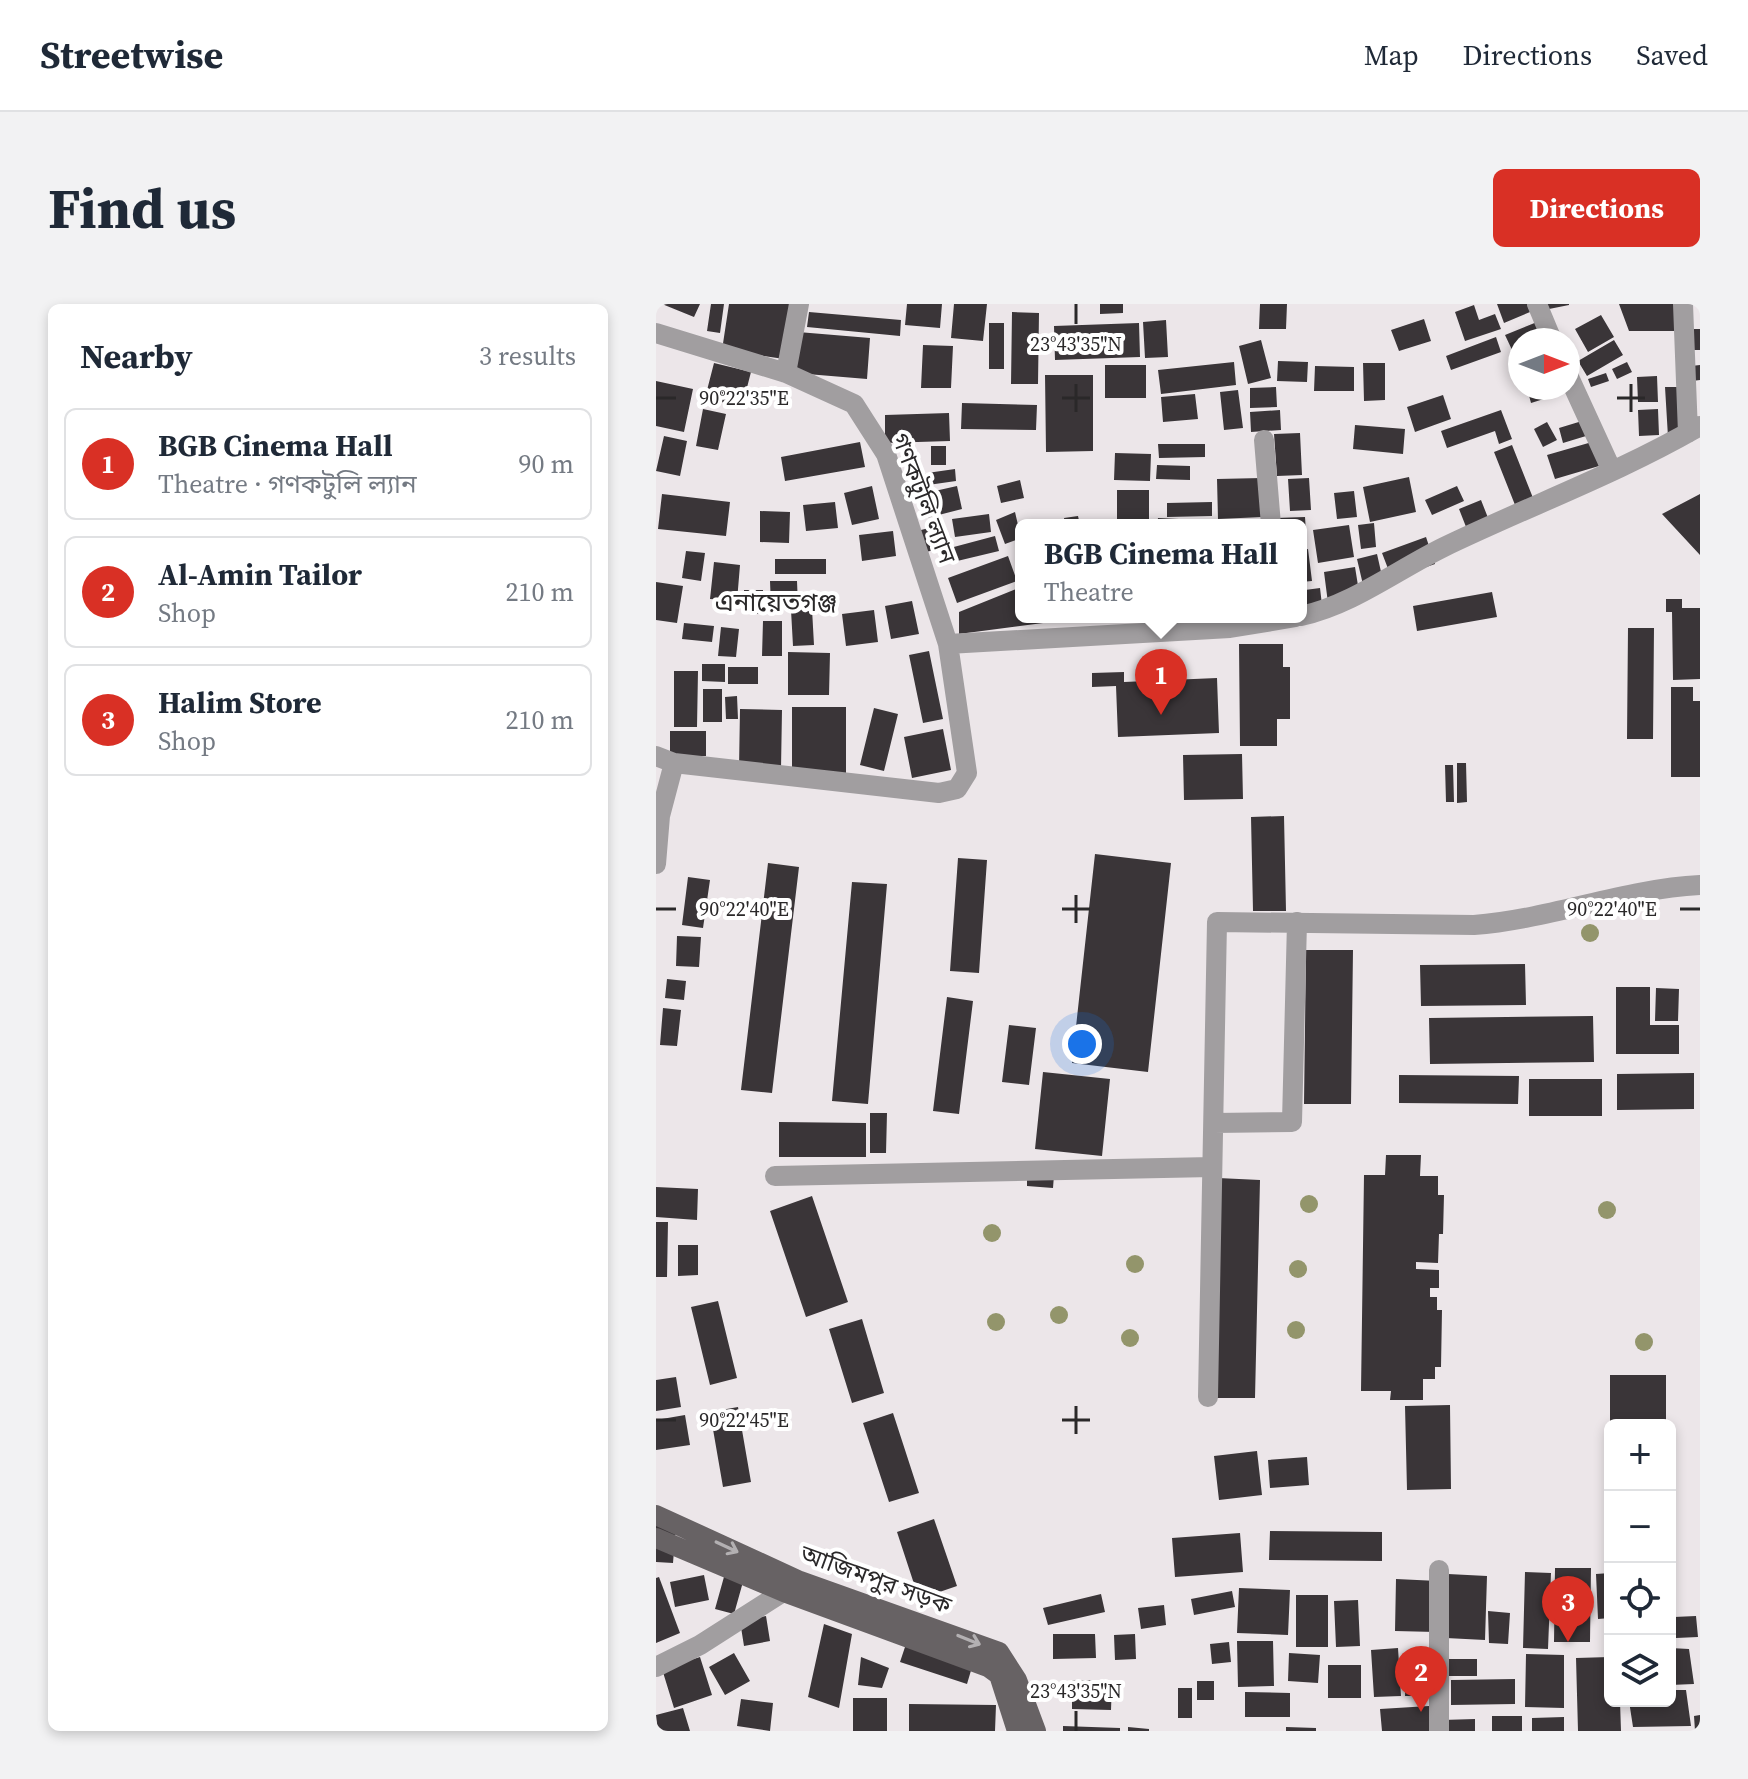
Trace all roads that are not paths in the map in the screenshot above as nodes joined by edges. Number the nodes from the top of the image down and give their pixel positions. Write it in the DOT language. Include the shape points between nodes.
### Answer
graph roads {
  1 [pos="799,304"];
  2 [pos="1537,304"];
  3 [pos="1683,304"];
  4 [pos="1547,328"];
  5 [pos="656,333"];
  6 [pos="786,373"];
  7 [pos="1579,400"];
  8 [pos="1694,430"];
  9 [pos="1264,440"];
  10 [pos="1612,471"];
  11 [pos="1271,519"];
  12 [pos="1307,614"];
  13 [pos="1259,623"];
  14 [pos="948,644"];
  15 [pos="665,760"];
  16 [pos="656,864"];
  17 [pos="1700,885"];
  18 [pos="1297,922"];
  19 [pos="1214,1123"];
  20 [pos="1212,1167"];
  21 [pos="775,1176"];
  22 [pos="1208,1397"];
  23 [pos="656,1515"];
  24 [pos="656,1538"];
  25 [pos="1439,1570"];
  26 [pos="792,1586"];
  27 [pos="656,1667"];
  28 [pos="1017,1731"];
  29 [pos="1036,1731"];
  30 [pos="1439,1731"];
  1 -- 6 [label="street"];
  2 -- 4 [label="street"];
  3 -- 8 [label="street"];
  5 -- 6 [label="street, গণকটুলি ল্যান"];
  6 -- 14 [label="street, গণকটুলি ল্যান" via="854,404 886,454"];
  7 -- 10 [label="street"];
  8 -- 10 [label="street"];
  9 -- 11 [label="street"];
  10 -- 12 [label="street" via="1427,556 1329,610"];
  13 -- 14 [label="street"];
  14 -- 15 [label="street, গণকটুলি ল্যান" via="967,773 957,789 939,793"];
  15 -- 16 [label="street"];
  17 -- 18 [label="street" via="1638,892 1507,922"];
  18 -- 19 [label="street" via="1292,1122"];
  18 -- 19 [label="street" via="1217,922"];
  19 -- 20 [label="street"];
  20 -- 21 [label="street"];
  20 -- 22 [label="street"];
  23 -- 26 [label="main road, আজিমপুর সড়ক, one-way"];
  24 -- 26 [label="main road, আজিমপুর সড়ক"];
  25 -- 30 [label="street"];
  26 -- 27 [label="street"];
  26 -- 28 [label="main road, আজিমপুর সড়ক" via="988,1667 999,1675"];
  26 -- 29 [label="main road, আজিমপুর সড়ক, one-way" via="999,1652 1017,1680"];
}
